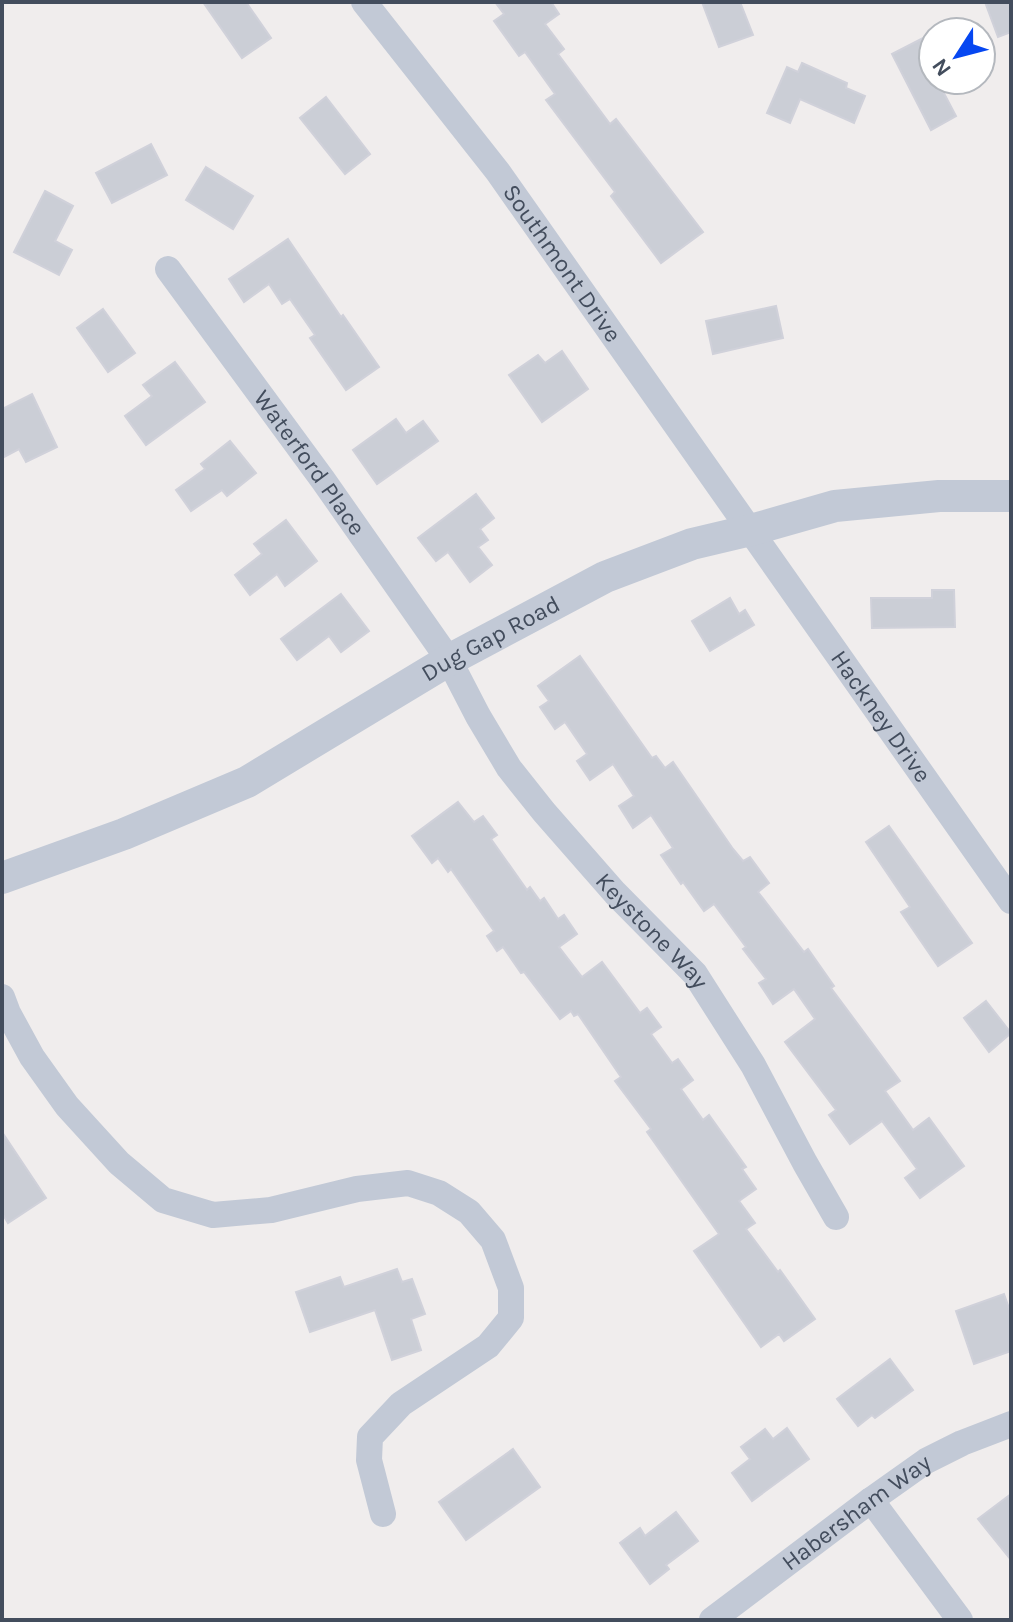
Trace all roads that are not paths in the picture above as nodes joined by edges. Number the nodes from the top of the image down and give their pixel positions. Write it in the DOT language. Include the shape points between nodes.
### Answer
graph roads {
  1 [pos="364,2"];
  2 [pos="168,269"];
  3 [pos="1011,496"];
  4 [pos="751,530"];
  5 [pos="449,660"];
  6 [pos="2,878"];
  7 [pos="1011,901"];
  8 [pos="2,997"];
  9 [pos="836,1217"];
  10 [pos="1011,1424"];
  11 [pos="871,1500"];
  12 [pos="383,1514"];
  13 [pos="712,1620"];
  14 [pos="960,1620"];
  1 -- 4 [label="street, Southmont Drive" via="498,172"];
  2 -- 5 [label="street, Waterford Place"];
  3 -- 4 [label="street, Dug Gap Road" via="939,496 835,506"];
  4 -- 5 [label="street, Dug Gap Road" via="692,544 605,577"];
  4 -- 7 [label="street, Hackney Drive"];
  5 -- 6 [label="street, Dug Gap Road" via="247,782"];
  5 -- 9 [label="street, Keystone Way" via="509,768 615,893 695,974 753,1065"];
  8 -- 12 [label="street" via="32,1057 67,1106 119,1163 163,1200 213,1215 271,1210 408,1183 439,1193 469,1212 493,1240 511,1288 511,1318 488,1346 401,1404 370,1437 369,1460"];
  10 -- 11 [label="street, Habersham Way" via="926,1461"];
  11 -- 13 [label="street, Habersham Way"];
  11 -- 14 [label="street"];
}
